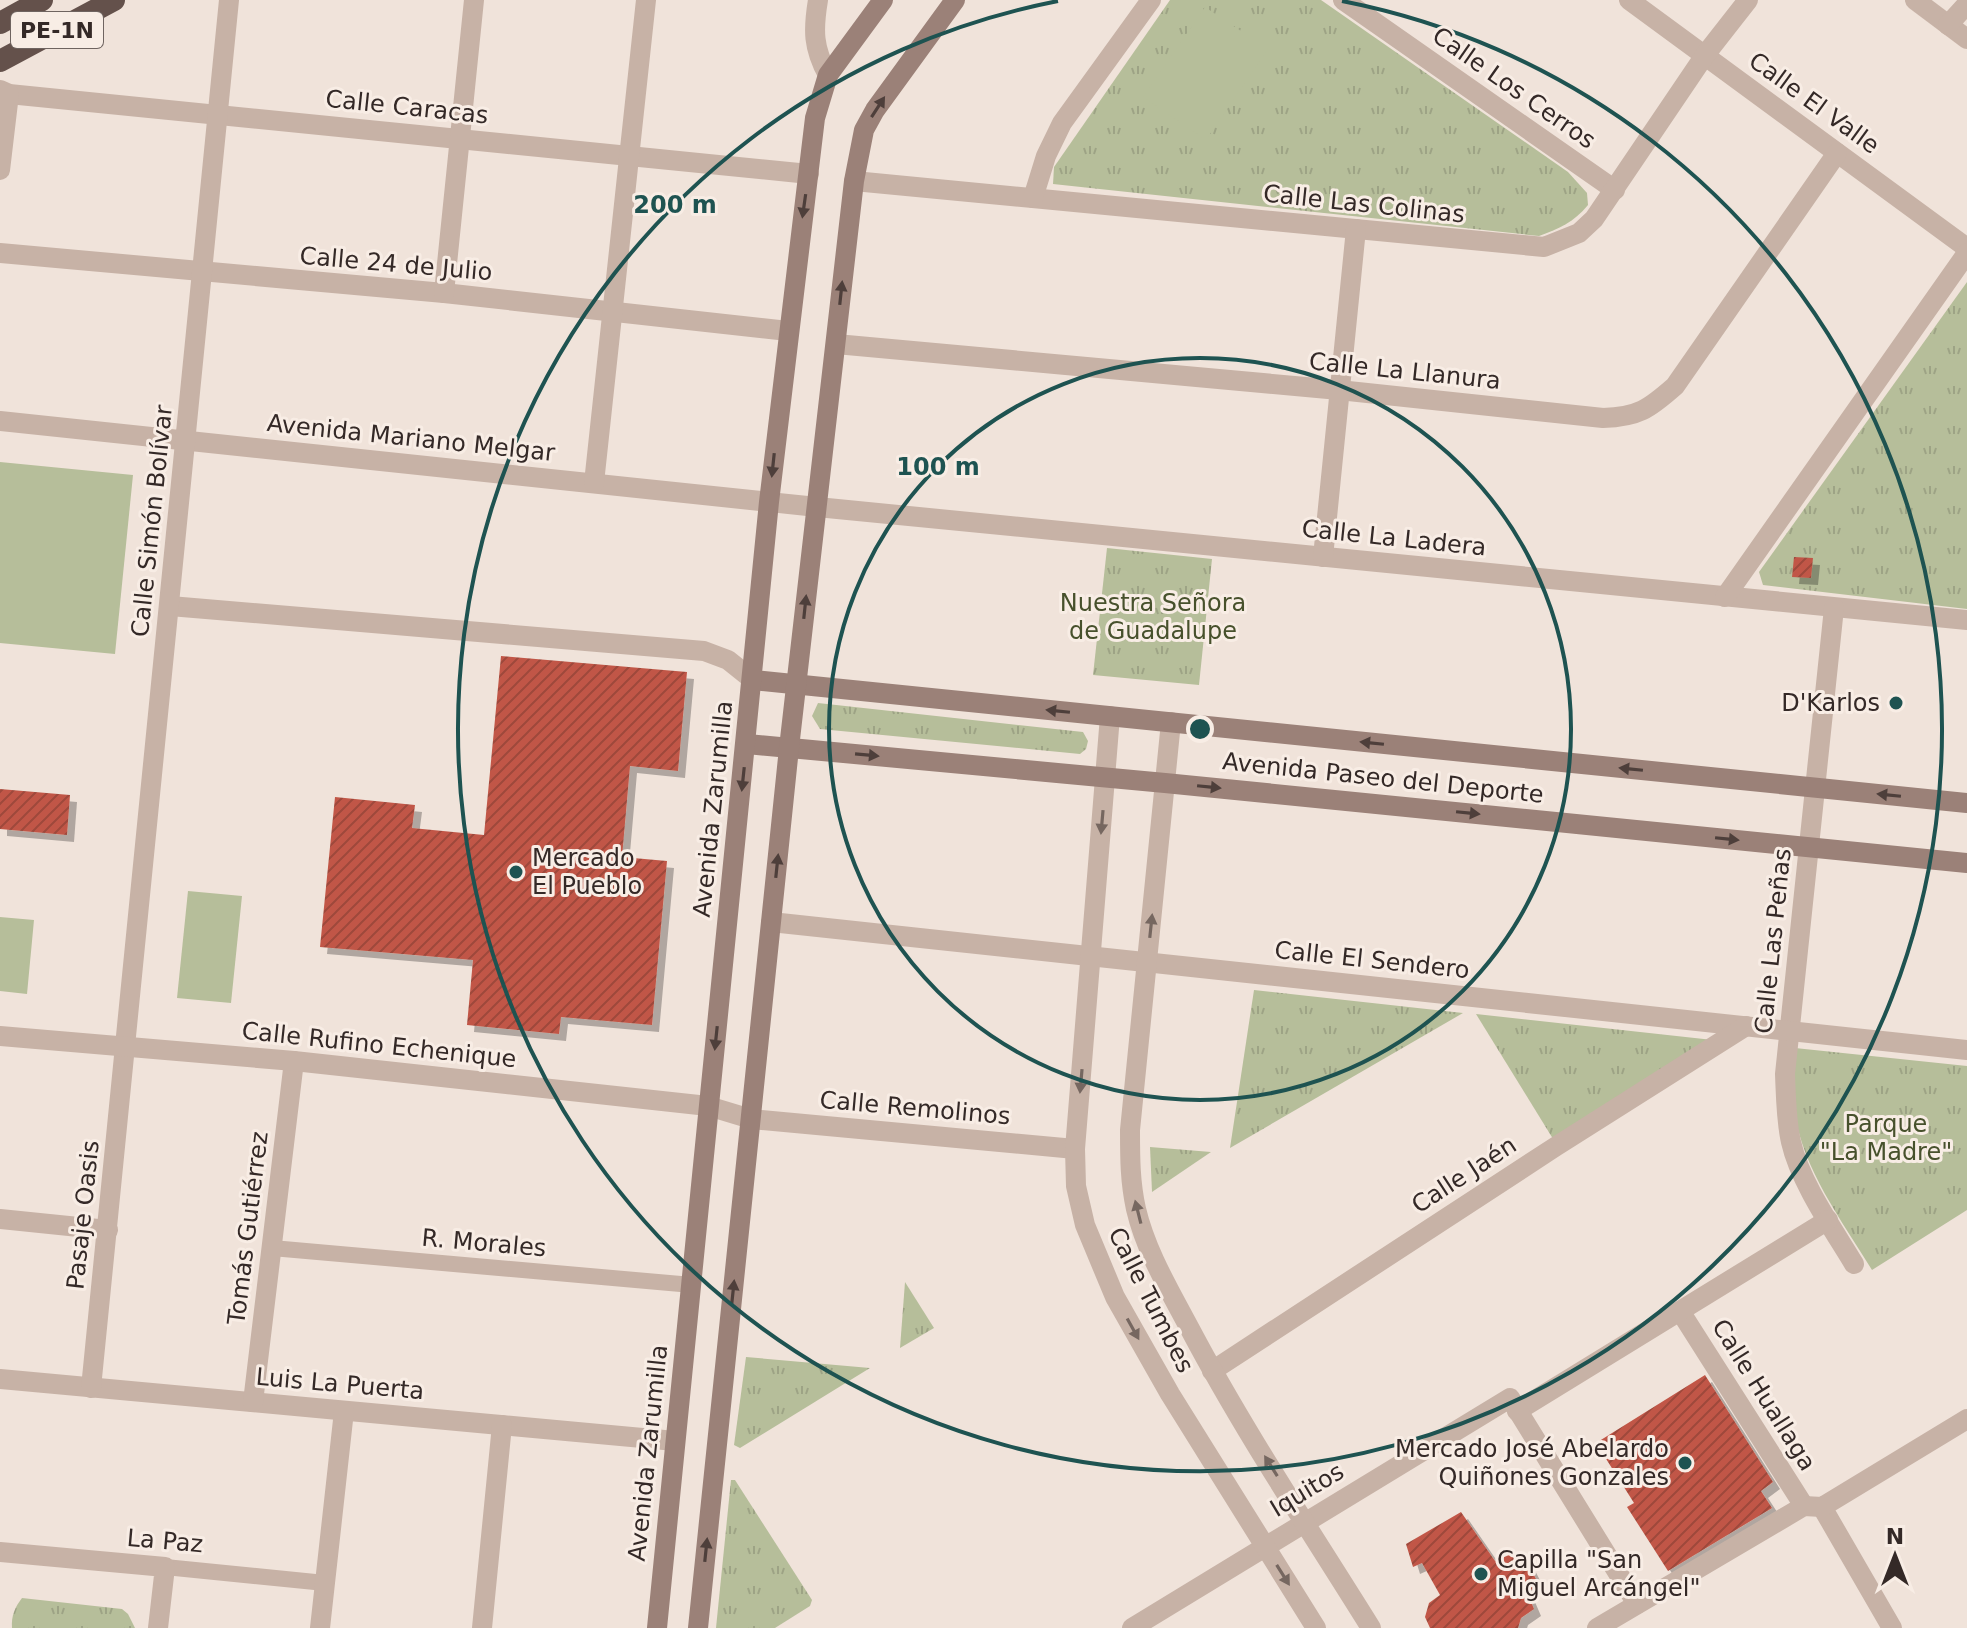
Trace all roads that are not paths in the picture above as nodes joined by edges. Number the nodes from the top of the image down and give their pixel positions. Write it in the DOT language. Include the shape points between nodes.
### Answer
graph roads {
  1 [pos="114,0"];
  2 [pos="229,0"];
  3 [pos="474,0"];
  4 [pos="646,0"];
  5 [pos="818,0"];
  6 [pos="883,0"];
  7 [pos="955,0"];
  8 [pos="1151,0"];
  9 [pos="1343,0"];
  10 [pos="1629,0"];
  11 [pos="1748,0"];
  12 [pos="1915,0"];
  13 [pos="35,2"];
  14 [pos="1967,4"];
  15 [pos="0,23"];
  16 [pos="1948,25"];
  17 [pos="1967,39"];
  18 [pos="1705,55"];
  19 [pos="0,61"];
  20 [pos="828,75"];
  21 [pos="4,92"];
  22 [pos="218,114"];
  23 [pos="460,139"];
  24 [pos="1837,153"];
  25 [pos="629,156"];
  26 [pos="0,170"];
  27 [pos="809,174"];
  28 [pos="854,181"];
  29 [pos="1615,190"];
  30 [pos="1033,198"];
  31 [pos="1356,229"];
  32 [pos="1967,250"];
  33 [pos="0,253"];
  34 [pos="203,273"];
  35 [pos="444,293"];
  36 [pos="612,314"];
  37 [pos="788,331"];
  38 [pos="836,344"];
  39 [pos="1339,390"];
  40 [pos="0,421"];
  41 [pos="186,440"];
  42 [pos="594,483"];
  43 [pos="769,502"];
  44 [pos="817,507"];
  45 [pos="1323,557"];
  46 [pos="1725,597"];
  47 [pos="170,606"];
  48 [pos="1834,608"];
  49 [pos="1967,620"];
  50 [pos="753,680"];
  51 [pos="797,684"];
  52 [pos="1110,716"];
  53 [pos="1171,722"];
  54 [pos="747,744"];
  55 [pos="789,748"];
  56 [pos="1105,778"];
  57 [pos="1165,783"];
  58 [pos="1815,788"];
  59 [pos="1967,803"];
  60 [pos="1809,847"];
  61 [pos="1967,863"];
  62 [pos="771,922"];
  63 [pos="1091,957"];
  64 [pos="1147,963"];
  65 [pos="1746,1026"];
  66 [pos="1790,1031"];
  67 [pos="0,1036"];
  68 [pos="126,1048"];
  69 [pos="1967,1050"];
  70 [pos="294,1061"];
  71 [pos="708,1106"];
  72 [pos="751,1119"];
  73 [pos="1075,1149"];
  74 [pos="0,1219"];
  75 [pos="1828,1220"];
  76 [pos="108,1230"];
  77 [pos="272,1248"];
  78 [pos="1854,1264"];
  79 [pos="692,1285"];
  80 [pos="1680,1311"];
  81 [pos="1212,1371"];
  82 [pos="0,1379"];
  83 [pos="91,1388"];
  84 [pos="253,1402"];
  85 [pos="1514,1404"];
  86 [pos="344,1411"];
  87 [pos="1967,1419"];
  88 [pos="502,1425"];
  89 [pos="675,1441"];
  90 [pos="1813,1507"];
  91 [pos="1305,1521"];
  92 [pos="1265,1545"];
  93 [pos="0,1552"];
  94 [pos="165,1567"];
  95 [pos="325,1583"];
  96 [pos="1637,1604"];
  97 [pos="158,1628"];
  98 [pos="320,1628"];
  99 [pos="482,1628"];
  100 [pos="657,1628"];
  101 [pos="698,1628"];
  102 [pos="1132,1628"];
  103 [pos="1316,1628"];
  104 [pos="1371,1628"];
  105 [pos="1597,1628"];
  106 [pos="1892,1628"];
  1 -- 19 [label="highway, PE-1N"];
  2 -- 22 [label="street, Calle Simón Bolívar"];
  3 -- 23 [label="street"];
  4 -- 25 [label="street"];
  5 -- 20 [label="street" via="817,55"];
  6 -- 20 [label="main road, Avenida Zarumilla"];
  28 -- 7 [label="main road, one-way" via="864,130 875,110"];
  8 -- 30 [label="street" via="1062,123"];
  9 -- 29 [label="street, Calle Los Cerros"];
  10 -- 18 [label="street, Calle El Valle"];
  11 -- 18 [label="street, Calle Las Colinas"];
  12 -- 16 [label="street"];
  13 -- 15 [label="highway, PE-1N"];
  14 -- 16 [label="street"];
  16 -- 17 [label="street"];
  18 -- 24 [label="street, Calle El Valle"];
  18 -- 29 [label="street, Calle Las Colinas"];
  20 -- 27 [label="main road, Avenida Zarumilla" via="815,118"];
  21 -- 22 [label="street, Calle Caracas"];
  21 -- 26 [label="street"];
  22 -- 23 [label="street, Calle Caracas"];
  22 -- 34 [label="street, Calle Simón Bolívar"];
  23 -- 25 [label="street, Calle Caracas"];
  23 -- 35 [label="street"];
  24 -- 32 [label="street, Calle El Valle"];
  24 -- 39 [label="street, Calle La Llanura" via="1675,386 1651,408 1628,417 1603,418"];
  25 -- 27 [label="street, Calle Caracas"];
  25 -- 36 [label="street"];
  27 -- 37 [label="main road, Avenida Zarumilla, one-way"];
  28 -- 30 [label="street, Calle Las Colinas"];
  38 -- 28 [label="main road, one-way"];
  29 -- 31 [label="street, Calle Las Colinas" via="1579,233 1544,247"];
  30 -- 31 [label="street, Calle Las Colinas"];
  31 -- 39 [label="street"];
  32 -- 46 [label="street"];
  33 -- 34 [label="street, Calle 24 de Julio"];
  34 -- 35 [label="street, Calle 24 de Julio"];
  34 -- 41 [label="street, Calle Simón Bolívar"];
  35 -- 36 [label="street, Calle 24 de Julio"];
  36 -- 37 [label="street, Calle 24 de Julio"];
  36 -- 42 [label="street"];
  37 -- 43 [label="main road, Avenida Zarumilla, one-way"];
  38 -- 39 [label="street, Calle La Llanura"];
  38 -- 44 [label="main road"];
  39 -- 45 [label="street"];
  40 -- 41 [label="street, Avenida Mariano Melgar"];
  41 -- 42 [label="street, Avenida Mariano Melgar"];
  41 -- 47 [label="street, Calle Simón Bolívar"];
  42 -- 43 [label="street, Avenida Mariano Melgar"];
  43 -- 44 [label="street, Avenida Mariano Melgar"];
  43 -- 50 [label="main road, Avenida Zarumilla"];
  44 -- 45 [label="street, Calle La Ladera"];
  51 -- 44 [label="main road, one-way"];
  45 -- 46 [label="street, Calle La Ladera"];
  46 -- 48 [label="street, Calle La Ladera"];
  47 -- 50 [label="street" via="704,651 728,660"];
  47 -- 68 [label="street, Calle Simón Bolívar"];
  48 -- 49 [label="street, Calle La Ladera"];
  48 -- 58 [label="street, Calle Las Peñas"];
  50 -- 51 [label="main road, Avenida Paseo del Deporte"];
  50 -- 54 [label="main road, Avenida Zarumilla"];
  52 -- 51 [label="main road, Avenida Paseo del Deporte, one-way"];
  51 -- 55 [label="main road"];
  52 -- 53 [label="main road, Avenida Paseo del Deporte"];
  52 -- 56 [label="street, Calle Tumbes"];
  53 -- 57 [label="street, Calle Tumbes"];
  58 -- 53 [label="main road, Avenida Paseo del Deporte, one-way"];
  54 -- 55 [label="main road, Avenida Paseo del Deporte"];
  54 -- 71 [label="main road, Avenida Zarumilla, one-way"];
  55 -- 56 [label="main road, Avenida Paseo del Deporte, one-way"];
  62 -- 55 [label="main road, one-way"];
  56 -- 57 [label="main road, Avenida Paseo del Deporte"];
  56 -- 63 [label="street, Calle Tumbes, one-way"];
  57 -- 60 [label="main road, Avenida Paseo del Deporte, one-way"];
  64 -- 57 [label="street, Calle Tumbes, one-way"];
  59 -- 58 [label="main road, Avenida Paseo del Deporte, one-way"];
  58 -- 60 [label="street, Calle Las Peñas"];
  60 -- 61 [label="main road, Avenida Paseo del Deporte"];
  60 -- 66 [label="street, Calle Las Peñas"];
  62 -- 63 [label="street, Calle El Sendero"];
  62 -- 72 [label="main road"];
  63 -- 64 [label="street, Calle El Sendero"];
  63 -- 73 [label="street, Calle Tumbes, one-way"];
  64 -- 65 [label="street, Calle El Sendero"];
  81 -- 64 [label="street, Calle Tumbes, one-way" via="1145,1241 1136,1209 1130,1130"];
  65 -- 66 [label="street, Calle El Sendero"];
  65 -- 81 [label="street, Calle Jaén"];
  66 -- 69 [label="street, Calle El Sendero"];
  66 -- 75 [label="street, Calle Las Peñas" via="1785,1074 1791,1145"];
  67 -- 68 [label="street, Calle Rufino Echenique"];
  68 -- 70 [label="street, Calle Rufino Echenique"];
  68 -- 76 [label="street, Pasaje Oasis"];
  70 -- 71 [label="street, Calle Rufino Echenique"];
  70 -- 77 [label="street, Tomás Gutiérrez"];
  71 -- 72 [label="street, Calle Rufino Echenique"];
  71 -- 79 [label="main road, Avenida Zarumilla"];
  72 -- 73 [label="street, Calle Remolinos"];
  101 -- 72 [label="main road, one-way"];
  73 -- 92 [label="street, Calle Tumbes, one-way" via="1085,1225 1115,1297"];
  74 -- 76 [label="street"];
  75 -- 78 [label="street, Calle Las Peñas"];
  75 -- 80 [label="street, Iquitos"];
  76 -- 83 [label="street, Pasaje Oasis"];
  77 -- 79 [label="street, R. Morales"];
  77 -- 84 [label="street, Tomás Gutiérrez"];
  79 -- 89 [label="main road, Avenida Zarumilla"];
  80 -- 85 [label="street, Iquitos"];
  80 -- 90 [label="street, Calle Huallaga"];
  91 -- 81 [label="street, Calle Tumbes, one-way"];
  82 -- 83 [label="street, Luis La Puerta"];
  83 -- 84 [label="street, Luis La Puerta"];
  84 -- 86 [label="street, Luis La Puerta"];
  85 -- 91 [label="street, Iquitos"];
  85 -- 96 [label="street"];
  86 -- 88 [label="street, Luis La Puerta"];
  86 -- 95 [label="street"];
  87 -- 90 [label="street"];
  88 -- 89 [label="street, Luis La Puerta"];
  88 -- 99 [label="street"];
  89 -- 100 [label="main road, Avenida Zarumilla"];
  90 -- 96 [label="street"];
  90 -- 106 [label="street, Calle Huallaga"];
  91 -- 92 [label="street, Iquitos"];
  91 -- 104 [label="street, Calle Tumbes"];
  92 -- 102 [label="street, Iquitos"];
  92 -- 103 [label="street, Calle Tumbes, one-way"];
  93 -- 94 [label="street, La Paz"];
  94 -- 95 [label="street, La Paz"];
  94 -- 97 [label="street"];
  95 -- 98 [label="street"];
  96 -- 105 [label="street"];
}
